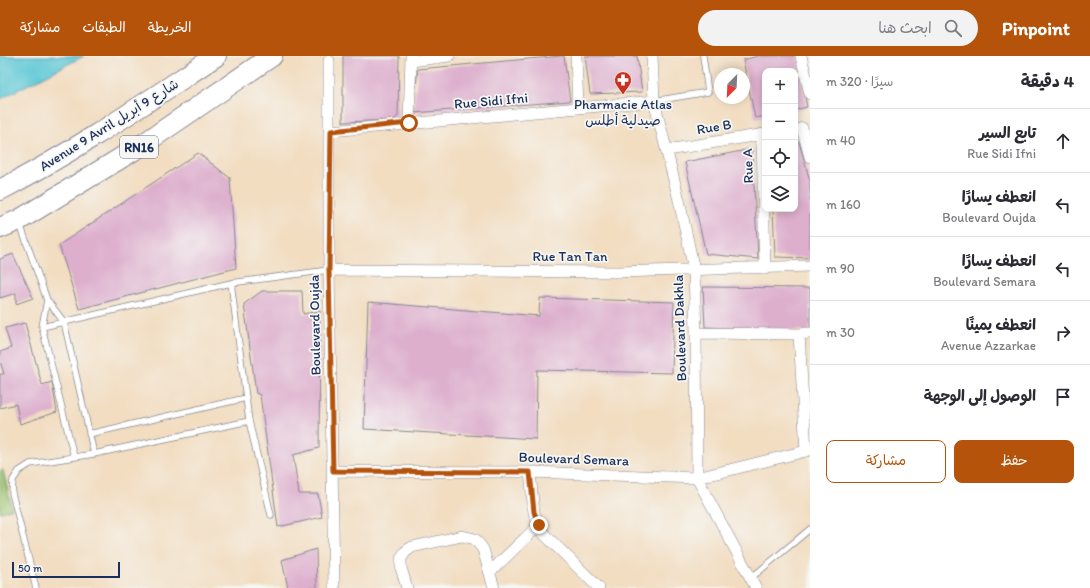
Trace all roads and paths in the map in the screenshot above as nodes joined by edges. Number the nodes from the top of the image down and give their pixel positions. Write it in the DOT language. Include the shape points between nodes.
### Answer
graph roads {
  1 [pos="216,56"];
  2 [pos="272,56"];
  3 [pos="449,56"];
  4 [pos="576,56"];
  5 [pos="652,56"];
  6 [pos="703,56"];
  7 [pos="801,56"];
  8 [pos="411,58"];
  9 [pos="329,61"];
  10 [pos="810,94"];
  11 [pos="654,101"];
  12 [pos="578,108"];
  13 [pos="409,123"];
  14 [pos="802,128"];
  15 [pos="331,131"];
  16 [pos="762,134"];
  17 [pos="763,140"];
  18 [pos="667,150"];
  19 [pos="810,157"];
  20 [pos="0,190"];
  21 [pos="19,220"];
  22 [pos="0,228"];
  23 [pos="810,266"];
  24 [pos="765,268"];
  25 [pos="329,270"];
  26 [pos="694,270"];
  27 [pos="231,283"];
  28 [pos="47,300"];
  29 [pos="64,322"];
  30 [pos="42,327"];
  31 [pos="696,333"];
  32 [pos="805,333"];
  33 [pos="246,398"];
  34 [pos="249,420"];
  35 [pos="89,434"];
  36 [pos="808,451"];
  37 [pos="94,454"];
  38 [pos="74,457"];
  39 [pos="333,471"];
  40 [pos="530,472"];
  41 [pos="697,478"];
  42 [pos="271,515"];
  43 [pos="539,525"];
  44 [pos="810,529"];
  45 [pos="490,572"];
  46 [pos="754,583"];
  47 [pos="36,588"];
  48 [pos="334,588"];
  49 [pos="407,588"];
  50 [pos="494,588"];
  51 [pos="599,588"];
  1 -- 20 [label="highway, Avenue 9 Avril شارع 9 أبريل / RN16" via="96,136"];
  2 -- 21 [label="highway, RN16" via="139,147"];
  3 -- 8 [label="street"];
  4 -- 12 [label="street"];
  5 -- 11 [label="street, Boulevard Dakhla"];
  6 -- 11 [label="lane" via="708,92"];
  7 -- 10 [label="street"];
  8 -- 13 [label="street"];
  9 -- 15 [label="street, Boulevard Oujda"];
  11 -- 12 [label="street, Rue Sidi Ifni"];
  11 -- 18 [label="street, Boulevard Dakhla"];
  12 -- 13 [label="street, Rue Sidi Ifni"];
  13 -- 15 [label="street, Rue Sidi Ifni"];
  14 -- 19 [label="street"];
  15 -- 25 [label="street, Boulevard Oujda"];
  16 -- 18 [label="street, Rue B"];
  17 -- 24 [label="street, Rue A"];
  18 -- 26 [label="street, Boulevard Dakhla"];
  21 -- 22 [label="highway, RN16"];
  21 -- 28 [label="lane"];
  23 -- 24 [label="street, Rue Tan Tan"];
  24 -- 26 [label="street, Rue Tan Tan"];
  25 -- 26 [label="street, Rue Tan Tan"];
  25 -- 27 [label="lane"];
  25 -- 39 [label="street, Boulevard Oujda"];
  26 -- 31 [label="street, Boulevard Dakhla"];
  27 -- 29 [label="lane"];
  27 -- 33 [label="lane"];
  28 -- 29 [label="lane"];
  28 -- 30 [label="lane"];
  29 -- 30 [label="lane"];
  29 -- 35 [label="lane"];
  30 -- 38 [label="lane"];
  31 -- 32 [label="street"];
  31 -- 41 [label="street, Boulevard Dakhla"];
  32 -- 36 [label="street"];
  33 -- 34 [label="lane"];
  33 -- 35 [label="lane"];
  34 -- 37 [label="lane"];
  34 -- 42 [label="lane"];
  35 -- 37 [label="lane"];
  36 -- 41 [label="street, Boulevard Semara"];
  37 -- 38 [label="lane"];
  38 -- 47 [label="lane" via="30,464 19,471 13,480 12,493"];
  39 -- 40 [label="street, Boulevard Semara"];
  39 -- 48 [label="street, Boulevard Oujda"];
  40 -- 41 [label="street, Boulevard Semara"];
  40 -- 43 [label="street" via="534,512"];
  41 -- 46 [label="street, Boulevard Dakhla"];
  43 -- 45 [label="street"];
  43 -- 51 [label="street" via="543,533"];
  44 -- 46 [label="lane"];
  45 -- 49 [label="street" via="483,549 475,538 462,536 412,547 406,552 401,568"];
  45 -- 50 [label="street"];
}
